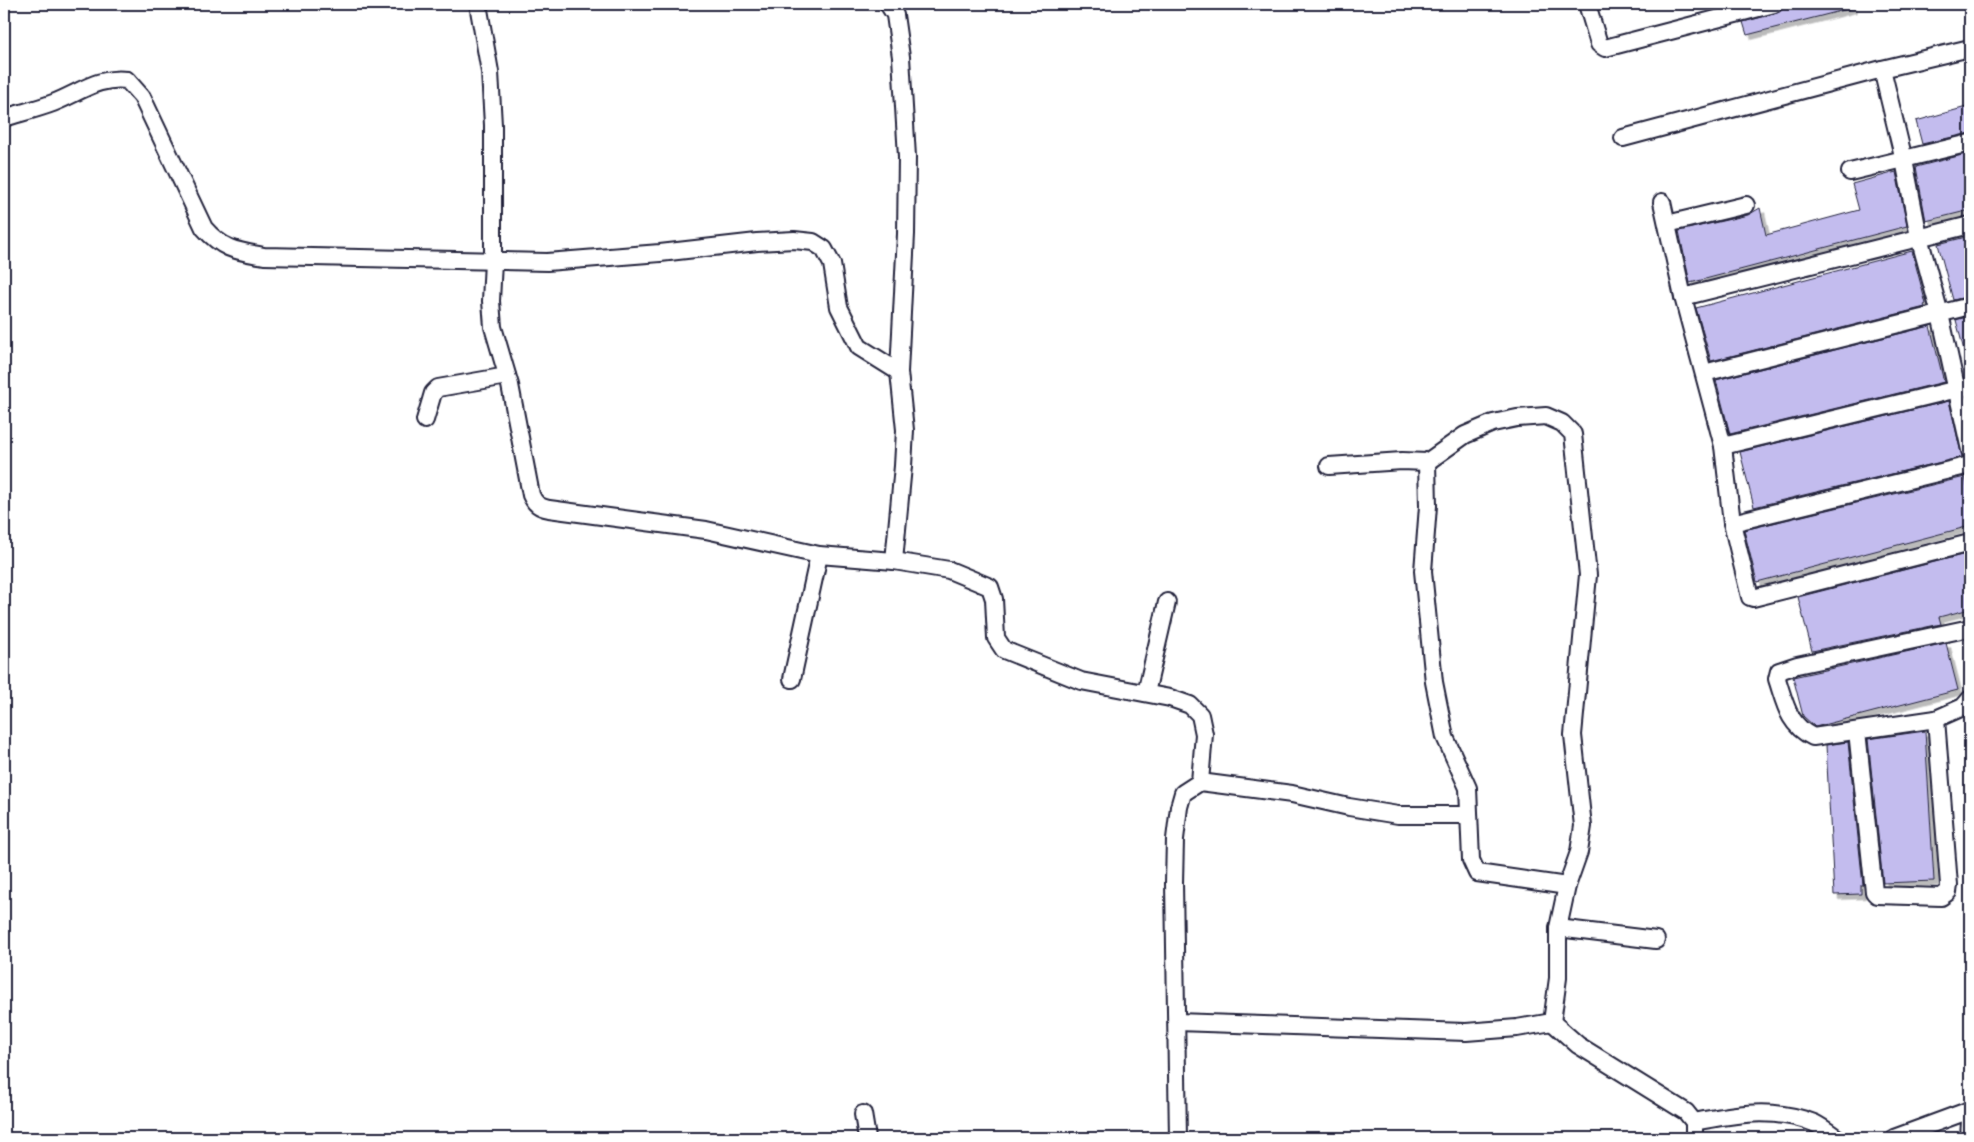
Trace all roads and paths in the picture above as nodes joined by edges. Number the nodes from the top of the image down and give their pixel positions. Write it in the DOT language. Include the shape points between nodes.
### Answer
graph roads {
  1 [pos="478,4"];
  2 [pos="888,4"];
  3 [pos="1587,4"];
  4 [pos="1774,4"];
  5 [pos="1970,48"];
  6 [pos="1882,69"];
  7 [pos="4,118"];
  8 [pos="1623,138"];
  9 [pos="1970,143"];
  10 [pos="1904,160"];
  11 [pos="1850,172"];
  12 [pos="1662,202"];
  13 [pos="1746,205"];
  14 [pos="1667,224"];
  15 [pos="1970,225"];
  16 [pos="1919,237"];
  17 [pos="493,261"];
  18 [pos="1683,297"];
  19 [pos="1970,306"];
  20 [pos="1940,314"];
  21 [pos="899,372"];
  22 [pos="1704,373"];
  23 [pos="507,376"];
  24 [pos="1963,388"];
  25 [pos="425,420"];
  26 [pos="1723,446"];
  27 [pos="1970,450"];
  28 [pos="1427,462"];
  29 [pos="1970,465"];
  30 [pos="1329,466"];
  31 [pos="1732,523"];
  32 [pos="1970,543"];
  33 [pos="819,555"];
  34 [pos="894,561"];
  35 [pos="1167,602"];
  36 [pos="1970,628"];
  37 [pos="792,679"];
  38 [pos="1146,693"];
  39 [pos="1970,699"];
  40 [pos="1936,719"];
  41 [pos="1858,731"];
  42 [pos="1200,782"];
  43 [pos="1468,815"];
  44 [pos="1567,886"];
  45 [pos="1558,928"];
  46 [pos="1656,940"];
  47 [pos="1177,1022"];
  48 [pos="1552,1022"];
  49 [pos="1970,1110"];
  50 [pos="863,1114"];
  51 [pos="1970,1121"];
  52 [pos="1694,1130"];
  53 [pos="868,1138"];
  54 [pos="1178,1138"];
  55 [pos="1837,1138"];
  56 [pos="1894,1138"];
  57 [pos="1969,1138"];
  1 -- 17 [label="street" via="490,72"];
  2 -- 21 [label="street" via="895,15 901,57 907,157"];
  3 -- 4 [label="street" via="1598,44 1605,48"];
  5 -- 6 [label="street"];
  6 -- 8 [label="street"];
  6 -- 10 [label="street"];
  7 -- 17 [label="street" via="54,103 93,84 116,78 128,80 142,97 204,228 215,240 233,250 264,256"];
  9 -- 10 [label="street"];
  10 -- 11 [label="street"];
  10 -- 16 [label="street"];
  12 -- 14 [label="street"];
  13 -- 14 [label="street"];
  14 -- 18 [label="street"];
  15 -- 16 [label="street"];
  16 -- 18 [label="street"];
  16 -- 20 [label="street"];
  17 -- 21 [label="street" via="547,262 757,242 813,242 824,249 832,264 839,307 859,347"];
  17 -- 23 [label="street" via="493,326"];
  18 -- 22 [label="street"];
  19 -- 20 [label="street"];
  20 -- 22 [label="street"];
  20 -- 24 [label="street"];
  21 -- 34 [label="street" via="905,430"];
  22 -- 26 [label="street"];
  23 -- 25 [label="street" via="438,388 433,393"];
  23 -- 33 [label="street" via="531,495 539,507 706,530"];
  24 -- 26 [label="street"];
  24 -- 27 [label="street"];
  26 -- 31 [label="street"];
  28 -- 30 [label="street"];
  28 -- 43 [label="street" via="1428,506 1423,571 1434,682 1445,736 1468,788"];
  28 -- 44 [label="street" via="1465,435 1504,420 1546,416 1562,423 1573,434 1588,575 1573,735 1583,826 1579,852"];
  29 -- 31 [label="street"];
  31 -- 32 [label="street" via="1748,595 1754,598"];
  33 -- 34 [label="street"];
  33 -- 37 [label="street"];
  34 -- 38 [label="street" via="949,570 990,587 994,599 996,638 1004,650 1081,681"];
  35 -- 38 [label="street"];
  36 -- 41 [label="street" via="1779,671 1777,679 1791,717 1802,732 1813,737"];
  38 -- 42 [label="street" via="1190,705 1200,715 1204,734"];
  39 -- 40 [label="street" via="1963,707"];
  40 -- 41 [label="street"];
  40 -- 41 [label="street" via="1949,885 1948,892 1941,897 1877,895 1874,892"];
  42 -- 43 [label="street" via="1292,794 1398,815"];
  42 -- 47 [label="street" via="1183,793 1178,807 1174,883"];
  43 -- 44 [label="street" via="1471,860 1476,872"];
  44 -- 45 [label="street"];
  45 -- 46 [label="street"];
  45 -- 48 [label="street" via="1558,978"];
  47 -- 48 [label="street" via="1466,1032"];
  47 -- 54 [label="street"];
  48 -- 52 [label="street" via="1578,1045 1673,1102 1686,1112"];
  49 -- 56 [label="street"];
  50 -- 53 [label="street"];
  51 -- 57 [label="street"];
  52 -- 55 [label="street" via="1752,1112 1785,1115 1815,1124"];
}
